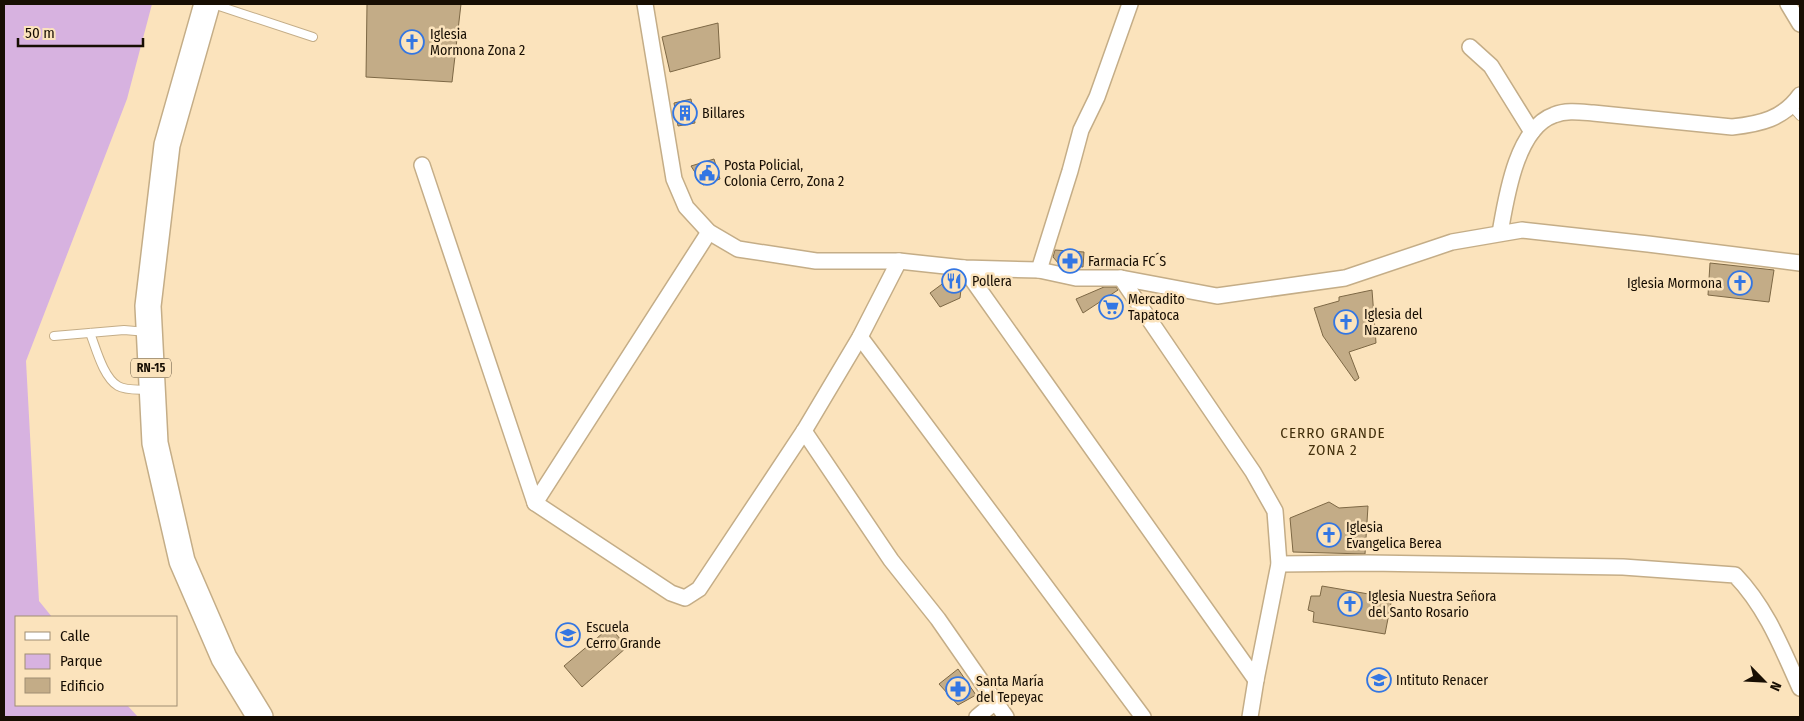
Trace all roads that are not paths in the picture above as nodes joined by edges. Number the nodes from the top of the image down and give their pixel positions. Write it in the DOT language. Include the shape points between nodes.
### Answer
graph roads {
  1 [pos="207,4"];
  2 [pos="213,4"];
  3 [pos="645,4"];
  4 [pos="1130,4"];
  5 [pos="1788,4"];
  6 [pos="1800,24"];
  7 [pos="313,37"];
  8 [pos="1470,47"];
  9 [pos="1798,106"];
  10 [pos="1532,132"];
  11 [pos="422,165"];
  12 [pos="709,232"];
  13 [pos="1500,233"];
  14 [pos="898,261"];
  15 [pos="1800,263"];
  16 [pos="964,268"];
  17 [pos="1039,270"];
  18 [pos="1121,278"];
  19 [pos="149,332"];
  20 [pos="90,333"];
  21 [pos="54,336"];
  22 [pos="860,337"];
  23 [pos="152,390"];
  24 [pos="804,431"];
  25 [pos="535,503"];
  26 [pos="1279,564"];
  27 [pos="1256,680"];
  28 [pos="1800,688"];
  29 [pos="995,702"];
  30 [pos="260,717"];
  31 [pos="977,717"];
  32 [pos="1006,717"];
  33 [pos="1143,717"];
  34 [pos="1250,717"];
  1 -- 19 [label="main road, RN-15" via="167,145 148,306"];
  2 -- 7 [label="lane"];
  3 -- 12 [label="street" via="674,179 686,207"];
  4 -- 17 [label="street" via="1097,97 1081,130"];
  5 -- 6 [label="street"];
  8 -- 10 [label="street" via="1490,66"];
  9 -- 10 [label="street" via="1773,119 1732,128 1571,112 1542,120"];
  10 -- 13 [label="street" via="1514,167"];
  11 -- 25 [label="street"];
  12 -- 14 [label="street" via="738,249 816,261"];
  12 -- 25 [label="street"];
  13 -- 15 [label="street" via="1522,230"];
  13 -- 18 [label="street" via="1452,242 1345,278 1217,296"];
  14 -- 16 [label="street"];
  14 -- 22 [label="street"];
  16 -- 17 [label="street"];
  16 -- 27 [label="street"];
  17 -- 18 [label="street" via="1076,278"];
  18 -- 26 [label="street" via="1254,472 1274,511"];
  19 -- 20 [label="lane"];
  19 -- 23 [label="main road, RN-15"];
  20 -- 21 [label="lane"];
  20 -- 23 [label="lane" via="102,365 118,386"];
  22 -- 24 [label="street"];
  22 -- 33 [label="street"];
  23 -- 30 [label="main road, RN-15" via="155,443 182,561 224,658"];
  24 -- 25 [label="street" via="698,589 684,598 671,593"];
  24 -- 29 [label="street" via="891,560 938,619"];
  26 -- 27 [label="street"];
  26 -- 28 [label="street" via="1623,567 1735,575 1766,615"];
  27 -- 34 [label="street"];
  29 -- 31 [label="street"];
  29 -- 32 [label="street"];
}
